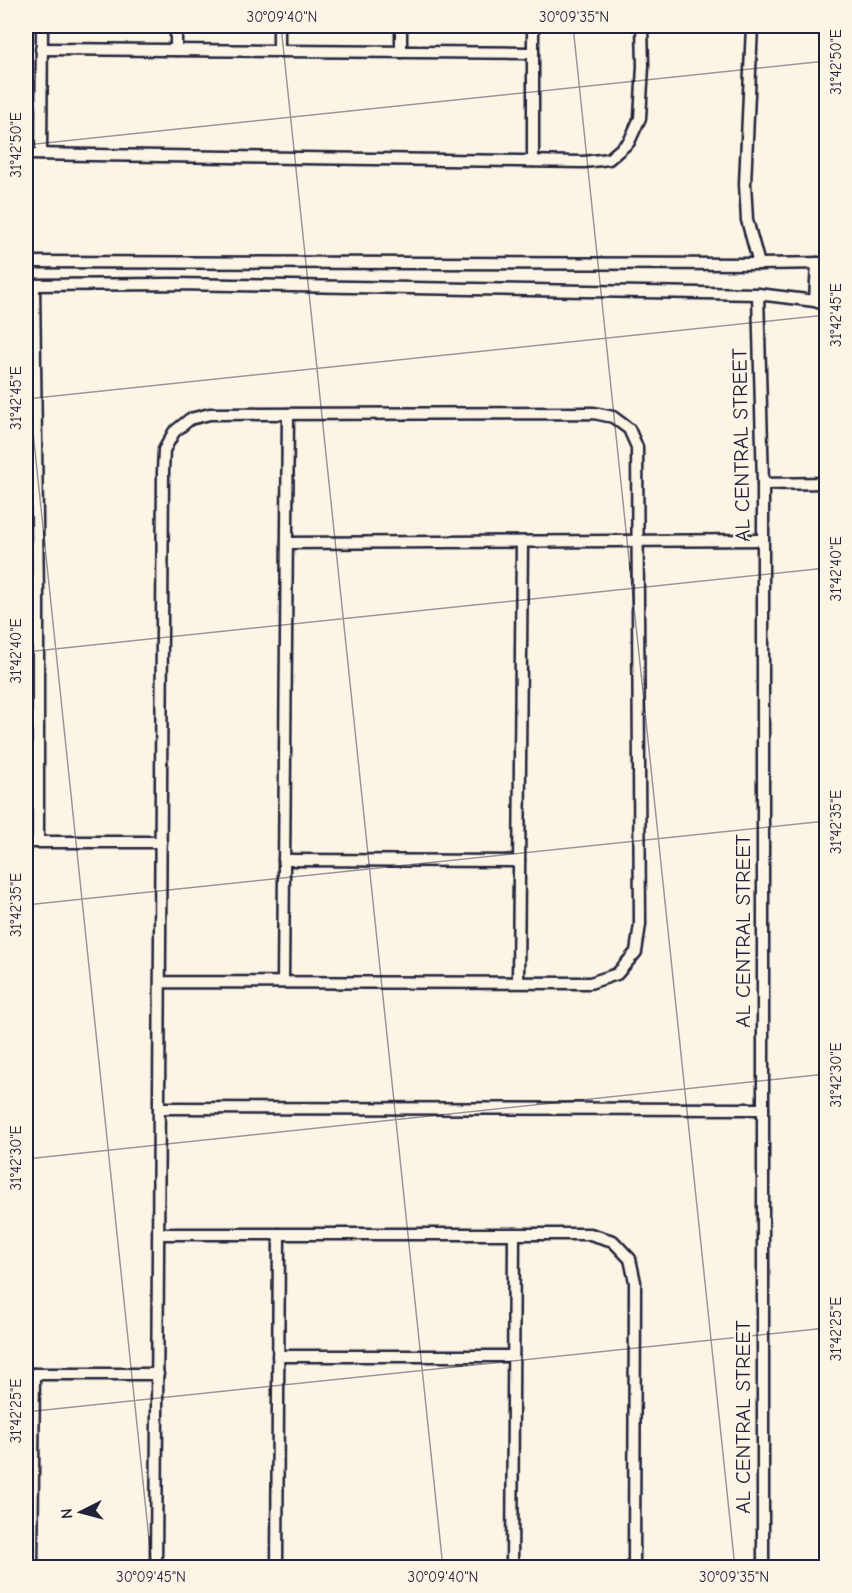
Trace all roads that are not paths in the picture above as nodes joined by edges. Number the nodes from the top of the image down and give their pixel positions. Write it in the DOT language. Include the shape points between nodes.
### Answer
graph roads {
  1 [pos="42,26"];
  2 [pos="176,26"];
  3 [pos="279,26"];
  4 [pos="401,26"];
  5 [pos="533,26"];
  6 [pos="642,26"];
  7 [pos="752,26"];
  8 [pos="41,49"];
  9 [pos="176,50"];
  10 [pos="279,50"];
  11 [pos="401,52"];
  12 [pos="533,53"];
  13 [pos="26,154"];
  14 [pos="41,154"];
  15 [pos="533,161"];
  16 [pos="26,262"];
  17 [pos="822,263"];
  18 [pos="759,264"];
  19 [pos="30,285"];
  20 [pos="758,294"];
  21 [pos="815,301"];
  22 [pos="826,305"];
  23 [pos="288,414"];
  24 [pos="826,483"];
  25 [pos="763,484"];
  26 [pos="763,540"];
  27 [pos="638,541"];
  28 [pos="522,542"];
  29 [pos="287,543"];
  30 [pos="26,842"];
  31 [pos="38,842"];
  32 [pos="161,842"];
  33 [pos="284,860"];
  34 [pos="519,861"];
  35 [pos="160,982"];
  36 [pos="283,982"];
  37 [pos="518,982"];
  38 [pos="159,1108"];
  39 [pos="763,1109"];
  40 [pos="159,1234"];
  41 [pos="279,1234"];
  42 [pos="514,1234"];
  43 [pos="278,1356"];
  44 [pos="513,1356"];
  45 [pos="30,1374"];
  46 [pos="158,1374"];
  47 [pos="32,1568"];
  48 [pos="156,1568"];
  49 [pos="277,1568"];
  50 [pos="512,1568"];
  51 [pos="634,1568"];
  52 [pos="763,1568"];
  1 -- 8 [label="street"];
  2 -- 9 [label="street"];
  3 -- 10 [label="street"];
  4 -- 11 [label="street"];
  5 -- 12 [label="street"];
  6 -- 15 [label="street" via="640,118 629,142 609,159"];
  7 -- 18 [label="street" via="747,220"];
  8 -- 9 [label="street"];
  8 -- 14 [label="street"];
  9 -- 10 [label="street"];
  10 -- 11 [label="street"];
  11 -- 12 [label="street"];
  12 -- 15 [label="street"];
  13 -- 14 [label="street"];
  14 -- 15 [label="street"];
  16 -- 18 [label="street"];
  17 -- 18 [label="street"];
  17 -- 21 [label="street"];
  19 -- 20 [label="street"];
  19 -- 31 [label="street" via="38,598"];
  20 -- 21 [label="street"];
  20 -- 25 [label="street, AL CENTRAL STREET"];
  21 -- 22 [label="street"];
  23 -- 27 [label="street" via="594,413 613,417 629,429 637,447"];
  23 -- 29 [label="street"];
  23 -- 32 [label="street" via="210,414 190,419 174,432 164,450"];
  24 -- 25 [label="street"];
  25 -- 26 [label="street, AL CENTRAL STREET"];
  26 -- 27 [label="street"];
  26 -- 39 [label="street, AL CENTRAL STREET"];
  27 -- 28 [label="street"];
  27 -- 37 [label="street" via="640,924 636,952 617,974 590,983"];
  28 -- 29 [label="street"];
  28 -- 34 [label="street"];
  29 -- 33 [label="street"];
  30 -- 31 [label="street"];
  31 -- 32 [label="street"];
  32 -- 35 [label="street"];
  33 -- 34 [label="street"];
  33 -- 36 [label="street"];
  34 -- 37 [label="street"];
  35 -- 36 [label="street"];
  35 -- 38 [label="street"];
  36 -- 37 [label="street"];
  38 -- 39 [label="street"];
  38 -- 40 [label="street"];
  39 -- 52 [label="street, AL CENTRAL STREET"];
  40 -- 41 [label="street"];
  40 -- 46 [label="street"];
  41 -- 42 [label="street"];
  41 -- 43 [label="street"];
  42 -- 44 [label="street"];
  42 -- 51 [label="street" via="590,1234 613,1241 630,1259 636,1282"];
  43 -- 44 [label="street"];
  43 -- 49 [label="street"];
  44 -- 50 [label="street"];
  45 -- 46 [label="street"];
  45 -- 47 [label="street"];
  46 -- 48 [label="street"];
}
